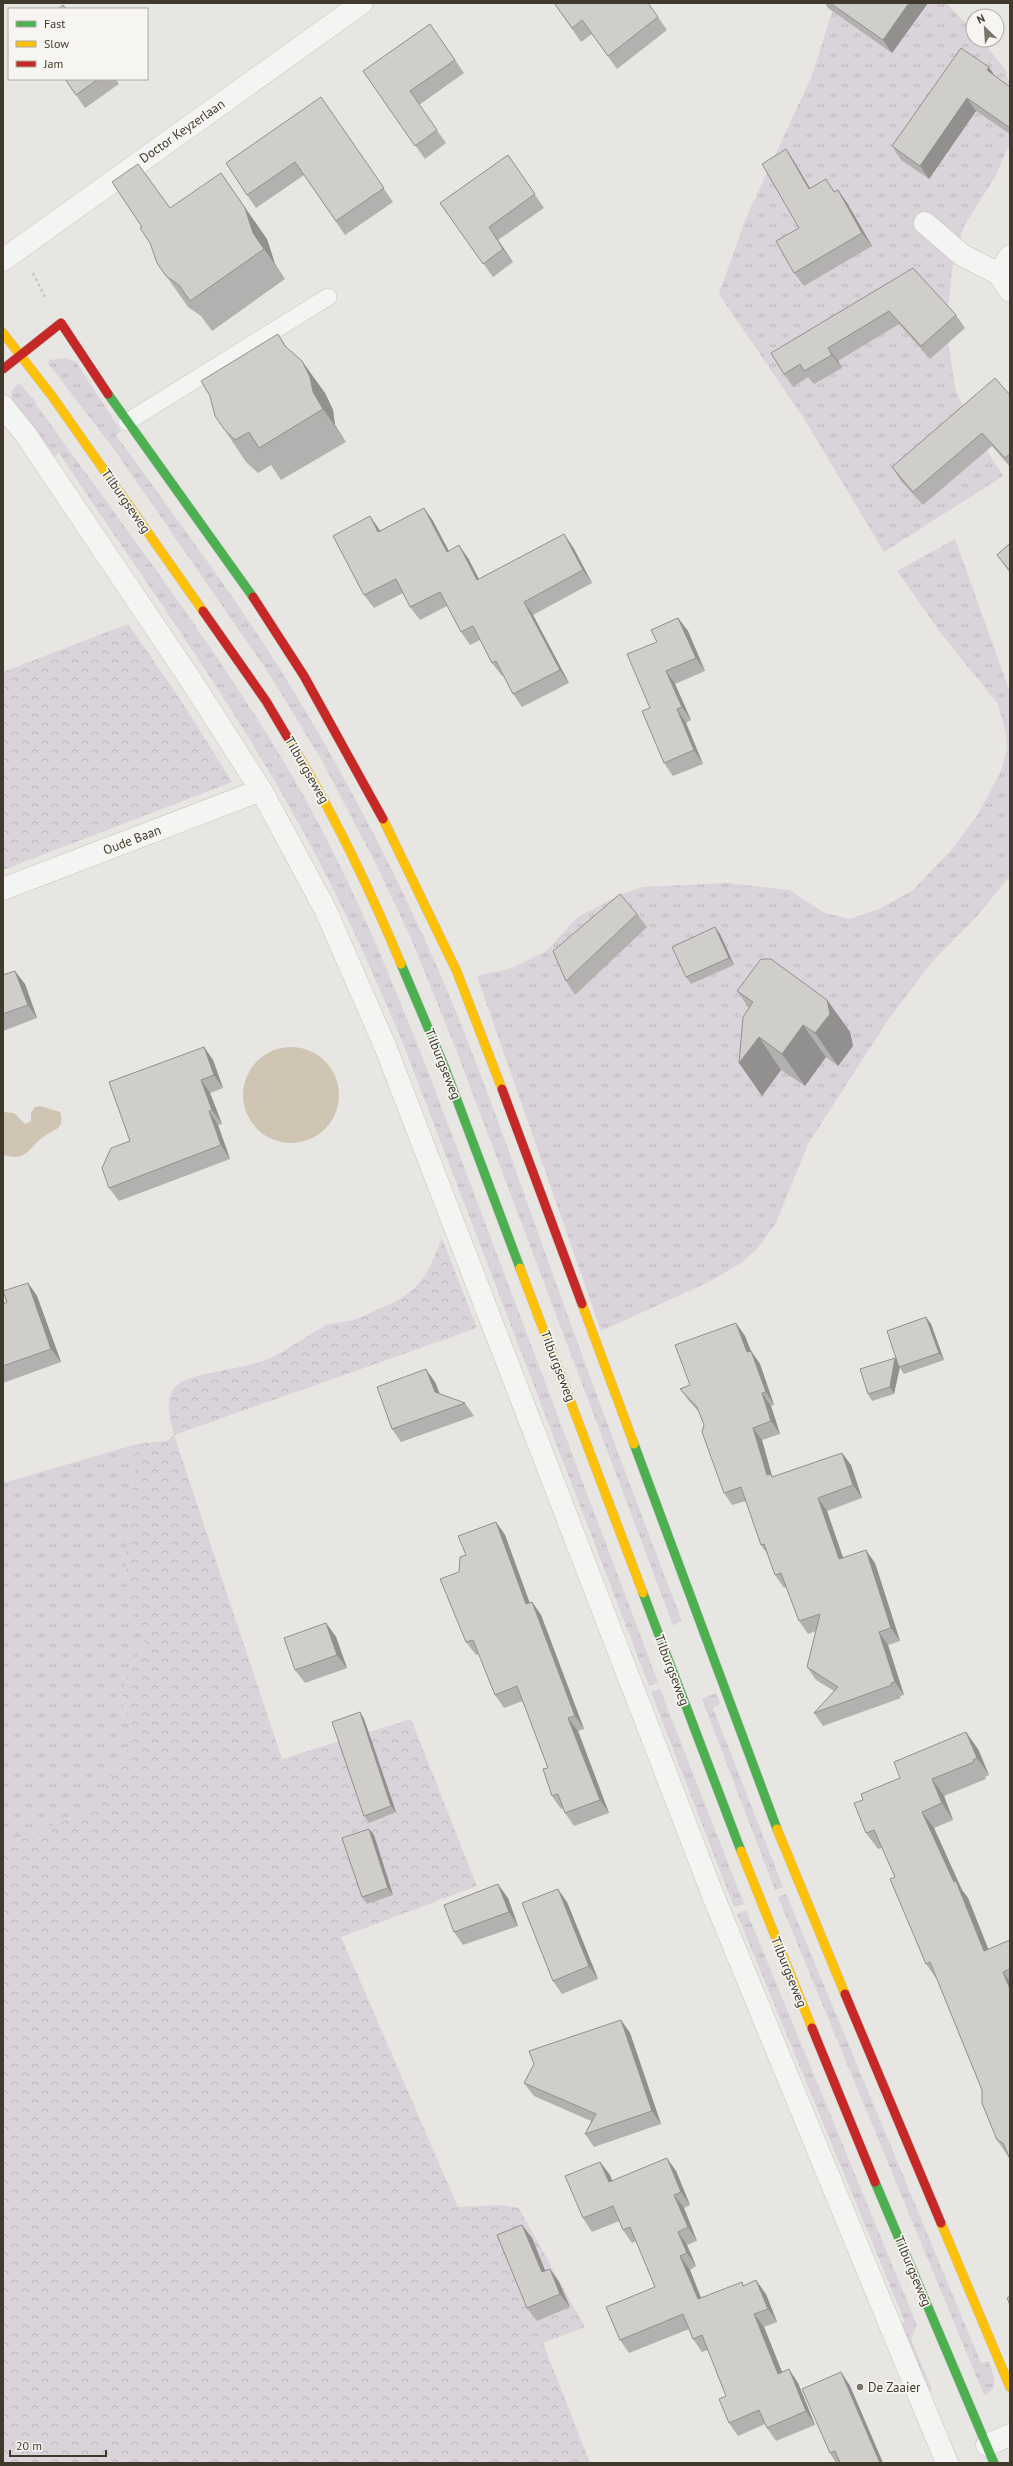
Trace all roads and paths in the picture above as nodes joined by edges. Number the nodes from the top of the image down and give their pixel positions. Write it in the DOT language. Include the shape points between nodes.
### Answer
graph roads {
  1 [pos="362,3"];
  2 [pos="924,223"];
  3 [pos="3,260"];
  4 [pos="1006,274"];
  5 [pos="328,297"];
  6 [pos="3,333"];
  7 [pos="20,355"];
  8 [pos="3,369"];
  9 [pos="3,406"];
  10 [pos="127,422"];
  11 [pos="261,790"];
  12 [pos="3,889"];
  13 [pos="1010,2387"];
  14 [pos="1010,2435"];
  15 [pos="990,2454"];
  16 [pos="947,2463"];
  1 -- 3 [label="street, Doctor Keyzerlaan"];
  2 -- 4 [label="street" via="962,254"];
  5 -- 10 [label="lane"];
  6 -- 7 [label="street, Tilburgseweg"];
  7 -- 8 [label="street"];
  7 -- 10 [label="street" via="61,323"];
  7 -- 15 [label="street, Tilburgseweg" via="193,594 266,701 314,781 378,910 448,1075 763,1907"];
  9 -- 11 [label="street" via="74,506"];
  10 -- 13 [label="street" via="254,600 300,670 374,802 457,972 786,1852"];
  11 -- 12 [label="street, Oude Baan"];
  11 -- 16 [label="street" via="325,909 362,991 714,1898"];
  14 -- 15 [label="street"];
}
